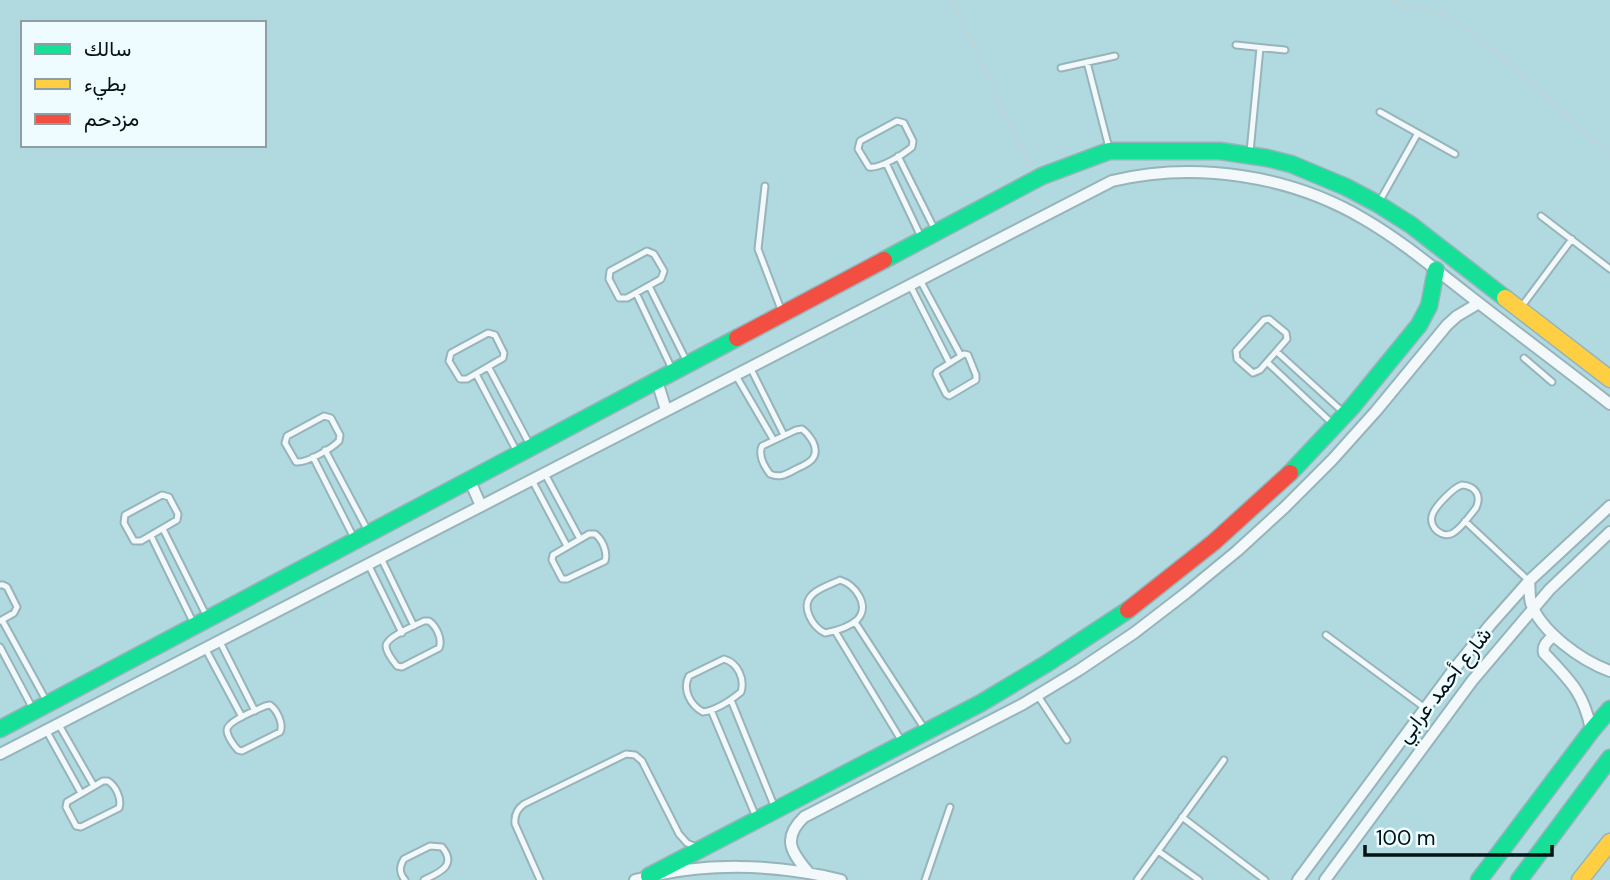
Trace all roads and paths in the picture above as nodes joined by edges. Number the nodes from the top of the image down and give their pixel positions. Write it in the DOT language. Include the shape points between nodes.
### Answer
graph roads {
  1 [pos="952,0"];
  2 [pos="1391,0"];
  3 [pos="1236,45"];
  4 [pos="1260,48"];
  5 [pos="1284,50"];
  6 [pos="1115,55"];
  7 [pos="1087,62"];
  8 [pos="1061,68"];
  9 [pos="1380,112"];
  10 [pos="1418,133"];
  11 [pos="1109,151"];
  12 [pos="1455,154"];
  13 [pos="1250,155"];
  14 [pos="898,156"];
  15 [pos="1610,156"];
  16 [pos="886,163"];
  17 [pos="1031,167"];
  18 [pos="1319,174"];
  19 [pos="765,186"];
  20 [pos="1313,195"];
  21 [pos="1378,204"];
  22 [pos="1541,216"];
  23 [pos="930,236"];
  24 [pos="1572,239"];
  25 [pos="1610,269"];
  26 [pos="1436,270"];
  27 [pos="915,282"];
  28 [pos="649,286"];
  29 [pos="636,293"];
  30 [pos="1479,303"];
  31 [pos="1520,309"];
  32 [pos="783,314"];
  33 [pos="1277,352"];
  34 [pos="961,356"];
  35 [pos="1524,358"];
  36 [pos="1550,358"];
  37 [pos="949,362"];
  38 [pos="1267,362"];
  39 [pos="750,367"];
  40 [pos="489,368"];
  41 [pos="681,369"];
  42 [pos="1539,371"];
  43 [pos="476,374"];
  44 [pos="735,374"];
  45 [pos="1610,379"];
  46 [pos="657,381"];
  47 [pos="1552,383"];
  48 [pos="1610,404"];
  49 [pos="666,410"];
  50 [pos="1340,420"];
  51 [pos="784,435"];
  52 [pos="773,439"];
  53 [pos="325,450"];
  54 [pos="525,451"];
  55 [pos="313,457"];
  56 [pos="545,473"];
  57 [pos="532,480"];
  58 [pos="470,481"];
  59 [pos="481,506"];
  60 [pos="1610,506"];
  61 [pos="1465,521"];
  62 [pos="163,529"];
  63 [pos="1610,532"];
  64 [pos="150,536"];
  65 [pos="363,538"];
  66 [pos="580,539"];
  67 [pos="567,546"];
  68 [pos="381,558"];
  69 [pos="368,564"];
  70 [pos="1529,581"];
  71 [pos="0,585"];
  72 [pos="1533,607"];
  73 [pos="1,620"];
  74 [pos="855,622"];
  75 [pos="202,623"];
  76 [pos="414,626"];
  77 [pos="835,631"];
  78 [pos="401,633"];
  79 [pos="1326,635"];
  80 [pos="1553,636"];
  81 [pos="219,641"];
  82 [pos="0,647"];
  83 [pos="205,648"];
  84 [pos="149,651"];
  85 [pos="1455,668"];
  86 [pos="1610,671"];
  87 [pos="159,672"];
  88 [pos="1472,681"];
  89 [pos="1037,695"];
  90 [pos="731,700"];
  91 [pos="1425,708"];
  92 [pos="42,709"];
  93 [pos="1610,709"];
  94 [pos="711,710"];
  95 [pos="255,711"];
  96 [pos="242,717"];
  97 [pos="954,717"];
  98 [pos="58,724"];
  99 [pos="0,729"];
  100 [pos="46,730"];
  101 [pos="1591,730"];
  102 [pos="925,731"];
  103 [pos="965,735"];
  104 [pos="1067,740"];
  105 [pos="903,744"];
  106 [pos="0,754"];
  107 [pos="1610,758"];
  108 [pos="1224,760"];
  109 [pos="94,786"];
  110 [pos="81,793"];
  111 [pos="950,807"];
  112 [pos="775,808"];
  113 [pos="1182,817"];
  114 [pos="757,818"];
  115 [pos="1610,842"];
  116 [pos="1543,848"];
  117 [pos="699,849"];
  118 [pos="1158,850"];
  119 [pos="438,873"];
  120 [pos="809,873"];
  121 [pos="642,878"];
  122 [pos="405,880"];
  123 [pos="424,880"];
  124 [pos="441,880"];
  125 [pos="540,880"];
  126 [pos="841,880"];
  127 [pos="925,880"];
  128 [pos="1137,880"];
  129 [pos="1199,880"];
  130 [pos="1265,880"];
  131 [pos="1297,880"];
  132 [pos="1325,880"];
  133 [pos="1479,880"];
  134 [pos="1507,880"];
  135 [pos="1519,880"];
  136 [pos="1580,880"];
  1 -- 17 [label="path"];
  2 -- 15 [label="path" via="1443,14 1465,27"];
  3 -- 4 [label="lane"];
  4 -- 5 [label="lane"];
  4 -- 13 [label="lane"];
  6 -- 7 [label="lane"];
  7 -- 8 [label="lane"];
  7 -- 11 [label="lane"];
  9 -- 10 [label="lane"];
  10 -- 12 [label="lane"];
  10 -- 21 [label="lane"];
  11 -- 13 [label="main road"];
  11 -- 23 [label="main road" via="1042,176"];
  13 -- 18 [label="main road"];
  14 -- 16 [label="lane"];
  14 -- 16 [label="lane" via="914,144 899,121 858,144 867,166"];
  14 -- 23 [label="lane"];
  16 -- 23 [label="lane"];
  18 -- 20 [label="street"];
  18 -- 21 [label="main road"];
  19 -- 32 [label="lane" via="758,249"];
  20 -- 26 [label="street" via="1363,218"];
  20 -- 27 [label="street" via="1267,181 1192,172 1112,181"];
  21 -- 31 [label="main road"];
  22 -- 24 [label="lane"];
  23 -- 32 [label="main road"];
  24 -- 25 [label="lane"];
  24 -- 31 [label="lane"];
  26 -- 30 [label="street"];
  26 -- 50 [label="main road" via="1426,315"];
  27 -- 34 [label="lane"];
  27 -- 37 [label="lane"];
  27 -- 39 [label="street"];
  28 -- 29 [label="lane"];
  28 -- 29 [label="lane" via="664,274 650,251 609,274 620,298"];
  28 -- 41 [label="lane"];
  29 -- 41 [label="lane"];
  30 -- 36 [label="street"];
  30 -- 89 [label="street" via="1447,325 1332,460 1237,551 1134,633"];
  31 -- 45 [label="main road"];
  32 -- 41 [label="main road"];
  33 -- 38 [label="lane"];
  33 -- 38 [label="lane" via="1287,335 1266,319 1235,354 1253,373"];
  33 -- 50 [label="lane"];
  34 -- 37 [label="lane"];
  34 -- 37 [label="lane" via="968,355 976,380 949,396 936,374"];
  35 -- 42 [label="lane"];
  36 -- 42 [label="lane"];
  36 -- 48 [label="street"];
  38 -- 50 [label="lane"];
  39 -- 44 [label="street"];
  39 -- 51 [label="lane"];
  40 -- 43 [label="lane"];
  40 -- 43 [label="lane" via="504,355 490,333 449,356 460,379"];
  40 -- 54 [label="lane"];
  41 -- 46 [label="main road"];
  42 -- 47 [label="lane"];
  43 -- 54 [label="lane"];
  44 -- 49 [label="street"];
  44 -- 52 [label="lane"];
  46 -- 49 [label="street"];
  46 -- 54 [label="main road"];
  49 -- 56 [label="street"];
  50 -- 97 [label="main road" via="1254,506 1161,585 1061,655"];
  51 -- 52 [label="lane"];
  51 -- 52 [label="lane" via="799,429 808,433 816,451 812,461 773,476 760,453"];
  53 -- 55 [label="lane"];
  53 -- 55 [label="lane" via="340,438 326,415 285,438 296,462"];
  53 -- 65 [label="lane"];
  54 -- 58 [label="main road"];
  55 -- 65 [label="lane"];
  56 -- 57 [label="street"];
  56 -- 66 [label="lane"];
  57 -- 59 [label="street"];
  57 -- 67 [label="lane"];
  58 -- 59 [label="street"];
  58 -- 65 [label="main road"];
  59 -- 68 [label="street"];
  60 -- 70 [label="street, شارع أحمد عرابي"];
  61 -- 61 [label="lane" via="1478,498 1471,486 1462,485 1433,512 1431,522 1445,535"];
  61 -- 70 [label="lane"];
  62 -- 64 [label="lane"];
  62 -- 64 [label="lane" via="178,517 164,495 123,517 134,541"];
  62 -- 75 [label="lane"];
  63 -- 72 [label="street"];
  64 -- 75 [label="lane"];
  65 -- 75 [label="main road"];
  66 -- 67 [label="lane"];
  66 -- 67 [label="lane" via="597,535 606,558 565,580 552,557"];
  68 -- 69 [label="street"];
  68 -- 76 [label="lane"];
  69 -- 78 [label="lane"];
  69 -- 81 [label="street"];
  70 -- 72 [label="street"];
  70 -- 85 [label="street, شارع أحمد عرابي"];
  71 -- 73 [label="lane" via="8,587 17,607"];
  72 -- 80 [label="street"];
  72 -- 88 [label="street"];
  73 -- 92 [label="lane"];
  74 -- 77 [label="lane"];
  74 -- 77 [label="lane" via="862,601 855,588 840,580 812,594 807,608 814,626 825,633"];
  74 -- 102 [label="lane"];
  75 -- 84 [label="main road"];
  76 -- 78 [label="lane"];
  76 -- 78 [label="lane" via="431,622 441,645 399,667 386,645"];
  77 -- 105 [label="lane"];
  79 -- 91 [label="lane"];
  80 -- 86 [label="street"];
  80 -- 101 [label="street" via="1544,653 1573,683"];
  81 -- 83 [label="street"];
  81 -- 95 [label="lane"];
  82 -- 92 [label="lane"];
  83 -- 87 [label="street"];
  83 -- 96 [label="lane"];
  84 -- 87 [label="street"];
  84 -- 92 [label="main road"];
  85 -- 88 [label="street"];
  85 -- 91 [label="street, شارع أحمد عرابي"];
  87 -- 98 [label="street"];
  88 -- 132 [label="street"];
  89 -- 103 [label="street"];
  89 -- 104 [label="lane"];
  90 -- 94 [label="lane"];
  90 -- 94 [label="lane" via="741,692 743,680 735,665 724,659 686,681 694,706 702,712"];
  90 -- 112 [label="lane"];
  91 -- 131 [label="street, شارع أحمد عرابي"];
  92 -- 99 [label="main road"];
  93 -- 101 [label="main road"];
  94 -- 114 [label="lane"];
  95 -- 96 [label="lane"];
  95 -- 96 [label="lane" via="272,706 282,730 240,751 227,729"];
  97 -- 102 [label="main road"];
  97 -- 103 [label="street"];
  98 -- 100 [label="street"];
  98 -- 109 [label="lane"];
  100 -- 106 [label="street"];
  100 -- 110 [label="lane"];
  101 -- 133 [label="main road"];
  102 -- 105 [label="main road"];
  103 -- 120 [label="street" via="804,817 793,830 791,847"];
  105 -- 112 [label="main road"];
  107 -- 116 [label="main road"];
  108 -- 113 [label="lane"];
  109 -- 110 [label="lane"];
  109 -- 110 [label="lane" via="110,782 120,805 79,827 66,804"];
  111 -- 127 [label="lane"];
  112 -- 114 [label="main road"];
  113 -- 118 [label="lane"];
  113 -- 130 [label="lane"];
  114 -- 117 [label="main road"];
  115 -- 136 [label="main road"];
  116 -- 134 [label="main road"];
  116 -- 135 [label="main road"];
  117 -- 121 [label="main road"];
  117 -- 125 [label="lane" via="679,834 642,761 626,754 518,810 515,824"];
  118 -- 128 [label="lane"];
  118 -- 129 [label="lane"];
  119 -- 122 [label="lane" via="446,866 447,854 442,847 430,846 401,863"];
  119 -- 123 [label="lane"];
  119 -- 124 [label="lane"];
  120 -- 121 [label="street" via="719,867"];
  120 -- 126 [label="street"];
}
